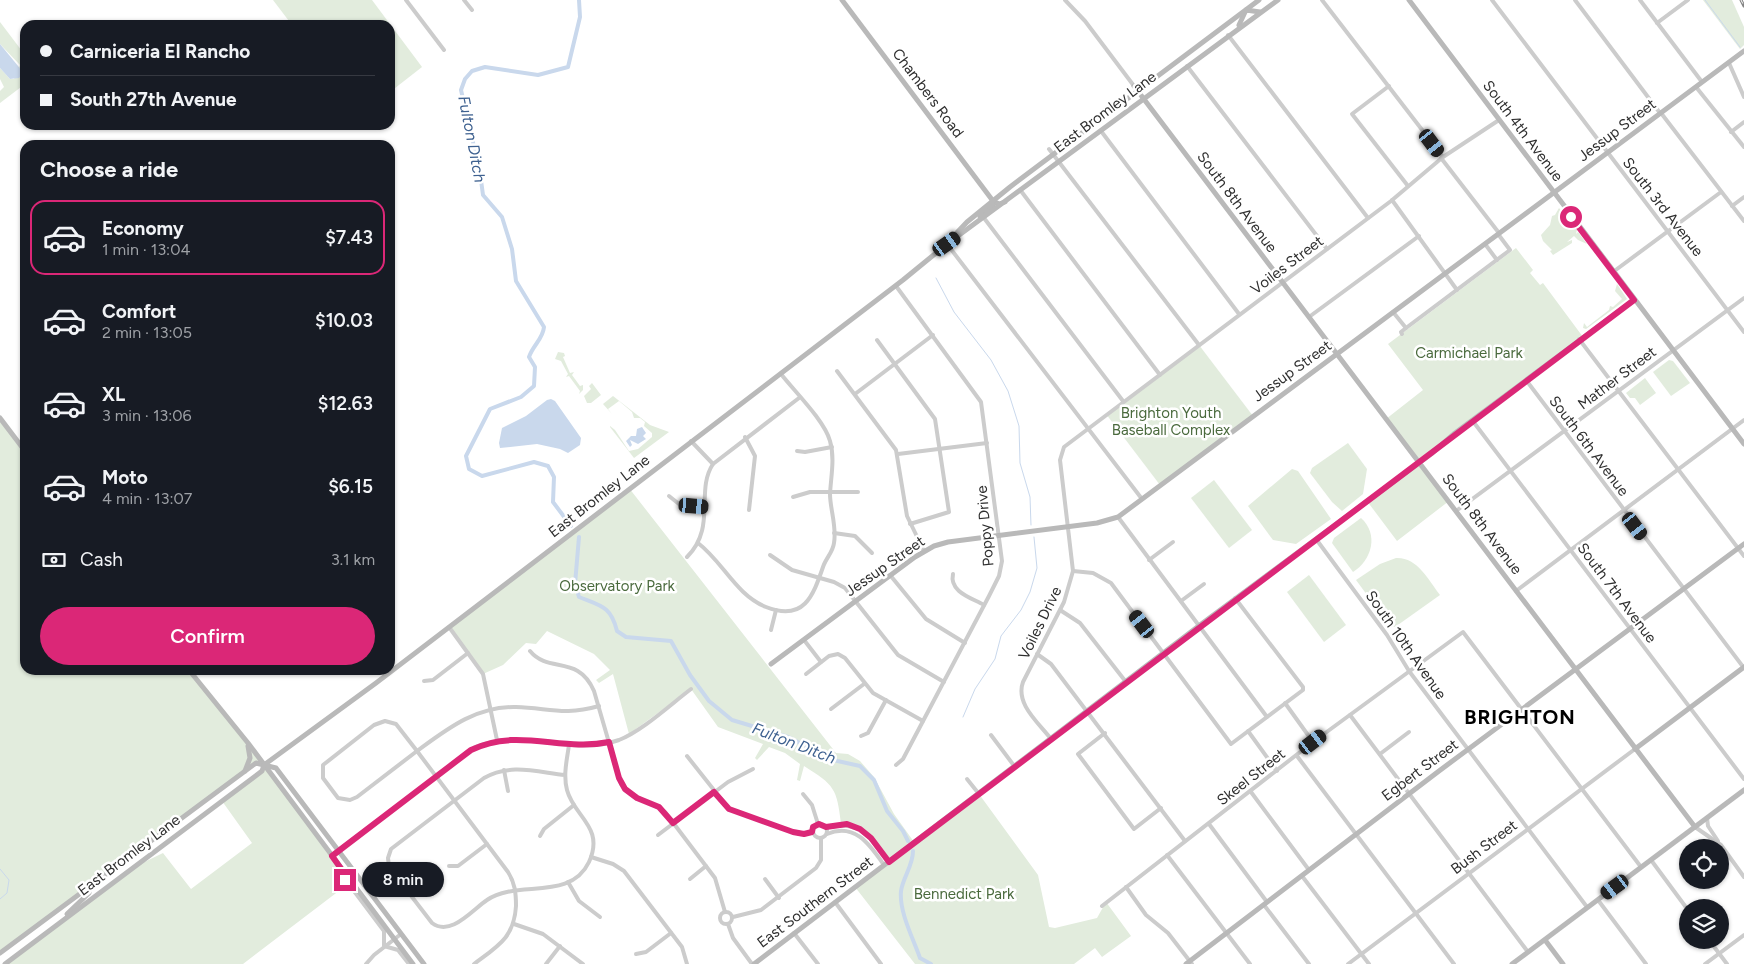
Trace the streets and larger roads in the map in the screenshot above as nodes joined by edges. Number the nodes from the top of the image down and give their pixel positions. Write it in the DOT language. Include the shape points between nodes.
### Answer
graph roads {
  1 [pos="406,0"];
  2 [pos="464,0"];
  3 [pos="842,0"];
  4 [pos="1064,0"];
  5 [pos="1259,0"];
  6 [pos="1322,0"];
  7 [pos="1409,0"];
  8 [pos="1492,0"];
  9 [pos="1575,0"];
  10 [pos="1640,0"];
  11 [pos="1688,0"];
  12 [pos="1275,1"];
  13 [pos="472,10"];
  14 [pos="1246,10"];
  15 [pos="1260,12"];
  16 [pos="1657,23"];
  17 [pos="1234,31"];
  18 [pos="1228,35"];
  19 [pos="444,50"];
  20 [pos="1744,51"];
  21 [pos="1729,63"];
  22 [pos="1187,66"];
  23 [pos="1702,82"];
  24 [pos="1389,86"];
  25 [pos="1696,87"];
  26 [pos="1136,89"];
  27 [pos="1744,97"];
  28 [pos="1143,99"];
  29 [pos="1661,113"];
  30 [pos="1499,120"];
  31 [pos="1744,122"];
  32 [pos="1100,131"];
  33 [pos="1731,132"];
  34 [pos="1744,148"];
  35 [pos="1049,149"];
  36 [pos="1607,154"];
  37 [pos="1053,155"];
  38 [pos="1442,158"];
  39 [pos="1059,162"];
  40 [pos="1408,186"];
  41 [pos="1020,191"];
  42 [pos="1721,192"];
  43 [pos="1553,193"];
  44 [pos="1744,197"];
  45 [pos="1392,200"];
  46 [pos="992,201"];
  47 [pos="1007,201"];
  48 [pos="1732,206"];
  49 [pos="984,218"];
  50 [pos="1368,218"];
  51 [pos="1744,221"];
  52 [pos="966,231"];
  53 [pos="1668,232"];
  54 [pos="1498,234"];
  55 [pos="1419,236"];
  56 [pos="947,244"];
  57 [pos="1485,244"];
  58 [pos="1327,250"];
  59 [pos="1497,260"];
  60 [pos="1614,272"];
  61 [pos="1445,274"];
  62 [pos="1282,282"];
  63 [pos="896,286"];
  64 [pos="1459,289"];
  65 [pos="1744,298"];
  66 [pos="1634,300"];
  67 [pos="1727,310"];
  68 [pos="1393,312"];
  69 [pos="1239,314"];
  70 [pos="1309,317"];
  71 [pos="1406,328"];
  72 [pos="1744,332"];
  73 [pos="1402,334"];
  74 [pos="933,335"];
  75 [pos="877,340"];
  76 [pos="1579,340"];
  77 [pos="1199,345"];
  78 [pos="1673,350"];
  79 [pos="1337,354"];
  80 [pos="895,363"];
  81 [pos="837,371"];
  82 [pos="781,374"];
  83 [pos="1160,374"];
  84 [pos="1526,380"];
  85 [pos="1619,391"];
  86 [pos="855,394"];
  87 [pos="799,398"];
  88 [pos="1123,401"];
  89 [pos="0,418"];
  90 [pos="1472,420"];
  91 [pos="1744,420"];
  92 [pos="1088,428"];
  93 [pos="1733,429"];
  94 [pos="1564,431"];
  95 [pos="745,437"];
  96 [pos="691,441"];
  97 [pos="987,443"];
  98 [pos="1744,444"];
  99 [pos="20,445"];
  100 [pos="832,447"];
  101 [pos="941,449"];
  102 [pos="797,450"];
  103 [pos="898,454"];
  104 [pos="1419,463"];
  105 [pos="713,464"];
  106 [pos="1679,469"];
  107 [pos="1511,472"];
  108 [pos="830,492"];
  109 [pos="858,492"];
  110 [pos="669,496"];
  111 [pos="793,497"];
  112 [pos="1142,499"];
  113 [pos="705,507"];
  114 [pos="749,510"];
  115 [pos="1623,510"];
  116 [pos="1456,511"];
  117 [pos="1118,518"];
  118 [pos="910,524"];
  119 [pos="1068,527"];
  120 [pos="834,533"];
  121 [pos="999,536"];
  122 [pos="1316,539"];
  123 [pos="698,542"];
  124 [pos="1173,542"];
  125 [pos="1744,544"];
  126 [pos="1739,548"];
  127 [pos="1570,550"];
  128 [pos="924,551"];
  129 [pos="872,553"];
  130 [pos="770,555"];
  131 [pos="1744,556"];
  132 [pos="686,557"];
  133 [pos="1149,560"];
  134 [pos="1073,570"];
  135 [pos="953,574"];
  136 [pos="890,575"];
  137 [pos="819,578"];
  138 [pos="1204,584"];
  139 [pos="1683,589"];
  140 [pos="1516,591"];
  141 [pos="1235,598"];
  142 [pos="856,601"];
  143 [pos="1180,601"];
  144 [pos="984,605"];
  145 [pos="776,610"];
  146 [pos="1060,610"];
  147 [pos="1200,625"];
  148 [pos="449,628"];
  149 [pos="1630,629"];
  150 [pos="770,630"];
  151 [pos="804,640"];
  152 [pos="965,643"];
  153 [pos="530,651"];
  154 [pos="468,653"];
  155 [pos="1164,653"];
  156 [pos="1037,654"];
  157 [pos="821,662"];
  158 [pos="772,664"];
  159 [pos="395,668"];
  160 [pos="1744,668"];
  161 [pos="1576,669"];
  162 [pos="1409,671"];
  163 [pos="806,674"];
  164 [pos="193,675"];
  165 [pos="385,675"];
  166 [pos="424,681"];
  167 [pos="944,682"];
  168 [pos="1126,682"];
  169 [pos="864,684"];
  170 [pos="690,689"];
  171 [pos="886,700"];
  172 [pos="1285,703"];
  173 [pos="599,706"];
  174 [pos="831,708"];
  175 [pos="1690,708"];
  176 [pos="492,710"];
  177 [pos="1522,710"];
  178 [pos="1088,711"];
  179 [pos="1350,715"];
  180 [pos="1267,717"];
  181 [pos="923,721"];
  182 [pos="1248,731"];
  183 [pos="1409,732"];
  184 [pos="1105,733"];
  185 [pos="991,735"];
  186 [pos="861,736"];
  187 [pos="1051,739"];
  188 [pos="497,740"];
  189 [pos="609,742"];
  190 [pos="1313,742"];
  191 [pos="248,743"];
  192 [pos="569,744"];
  193 [pos="1635,749"];
  194 [pos="1468,750"];
  195 [pos="417,751"];
  196 [pos="1380,754"];
  197 [pos="687,756"];
  198 [pos="1297,756"];
  199 [pos="264,764"];
  200 [pos="896,765"];
  201 [pos="1015,767"];
  202 [pos="753,769"];
  203 [pos="504,770"];
  204 [pos="1277,771"];
  205 [pos="245,772"];
  206 [pos="565,775"];
  207 [pos="436,776"];
  208 [pos="967,778"];
  209 [pos="1744,779"];
  210 [pos="1581,789"];
  211 [pos="1744,790"];
  212 [pos="508,791"];
  213 [pos="714,792"];
  214 [pos="1251,792"];
  215 [pos="803,794"];
  216 [pos="979,794"];
  217 [pos="1410,794"];
  218 [pos="344,800"];
  219 [pos="454,801"];
  220 [pos="344,805"];
  221 [pos="574,805"];
  222 [pos="1161,808"];
  223 [pos="1707,818"];
  224 [pos="673,823"];
  225 [pos="818,824"];
  226 [pos="1209,824"];
  227 [pos="826,827"];
  228 [pos="1695,827"];
  229 [pos="1528,828"];
  230 [pos="812,832"];
  231 [pos="826,834"];
  232 [pos="1357,834"];
  233 [pos="658,835"];
  234 [pos="540,836"];
  235 [pos="821,838"];
  236 [pos="1712,839"];
  237 [pos="1717,839"];
  238 [pos="1185,841"];
  239 [pos="487,844"];
  240 [pos="338,850"];
  241 [pos="1167,855"];
  242 [pos="332,856"];
  243 [pos="1729,856"];
  244 [pos="591,857"];
  245 [pos="1651,860"];
  246 [pos="887,863"];
  247 [pos="449,866"];
  248 [pos="706,866"];
  249 [pos="1642,867"];
  250 [pos="342,870"];
  251 [pos="1309,870"];
  252 [pos="1468,873"];
  253 [pos="1302,876"];
  254 [pos="1744,877"];
  255 [pos="690,879"];
  256 [pos="765,879"];
  257 [pos="568,882"];
  258 [pos="90,885"];
  259 [pos="1126,887"];
  260 [pos="516,892"];
  261 [pos="779,898"];
  262 [pos="1680,899"];
  263 [pos="1598,900"];
  264 [pos="835,902"];
  265 [pos="1266,903"];
  266 [pos="1102,906"];
  267 [pos="1587,907"];
  268 [pos="725,912"];
  269 [pos="1416,912"];
  270 [pos="600,917"];
  271 [pos="733,917"];
  272 [pos="58,923"];
  273 [pos="514,924"];
  274 [pos="728,924"];
  275 [pos="671,933"];
  276 [pos="794,933"];
  277 [pos="1227,933"];
  278 [pos="401,934"];
  279 [pos="1744,935"];
  280 [pos="394,939"];
  281 [pos="1545,940"];
  282 [pos="384,946"];
  283 [pos="560,946"];
  284 [pos="1716,949"];
  285 [pos="1528,952"];
  286 [pos="0,954"];
  287 [pos="636,954"];
  288 [pos="1361,954"];
  289 [pos="1719,954"];
  290 [pos="1189,963"];
  291 [pos="5,964"];
  292 [pos="366,964"];
  293 [pos="411,964"];
  294 [pos="424,964"];
  295 [pos="474,964"];
  296 [pos="546,964"];
  297 [pos="582,964"];
  298 [pos="687,964"];
  299 [pos="753,964"];
  300 [pos="818,964"];
  301 [pos="881,964"];
  302 [pos="1250,964"];
  303 [pos="1309,964"];
  304 [pos="1348,964"];
  305 [pos="1369,964"];
  306 [pos="1454,964"];
  307 [pos="1512,964"];
  308 [pos="1564,964"];
  309 [pos="1646,964"];
  310 [pos="1705,964"];
  311 [pos="1727,964"];
  1 -- 19 [label="street"];
  2 -- 13 [label="street"];
  3 -- 46 [label="street, Chambers Road"];
  4 -- 26 [label="street, South 8th Avenue" via="1081,16"];
  5 -- 14 [label="street, East Bromley Lane"];
  6 -- 24 [label="street"];
  7 -- 30 [label="street, South 4th Avenue"];
  8 -- 36 [label="street, South 3rd Avenue"];
  9 -- 29 [label="street"];
  10 -- 16 [label="street"];
  11 -- 16 [label="street"];
  12 -- 15 [label="street, East Bromley Lane"];
  14 -- 15 [label="street"];
  14 -- 17 [label="street"];
  14 -- 26 [label="street, East Bromley Lane"];
  15 -- 17 [label="street, East Bromley Lane"];
  16 -- 23 [label="street"];
  17 -- 18 [label="street, East Bromley Lane"];
  18 -- 22 [label="street, East Bromley Lane"];
  18 -- 50 [label="street"];
  20 -- 21 [label="street, Jessup Street"];
  21 -- 23 [label="street, Jessup Street"];
  21 -- 27 [label="street"];
  22 -- 28 [label="street, East Bromley Lane"];
  22 -- 58 [label="street"];
  23 -- 25 [label="street, Jessup Street"];
  24 -- 38 [label="street"];
  24 -- 40 [label="street" via="1352,114"];
  25 -- 29 [label="street, Jessup Street"];
  25 -- 33 [label="street"];
  26 -- 28 [label="street, South 8th Avenue"];
  26 -- 37 [label="street, East Bromley Lane"];
  28 -- 32 [label="street, East Bromley Lane"];
  28 -- 62 [label="street, South 8th Avenue"];
  29 -- 36 [label="street, Jessup Street"];
  29 -- 42 [label="street"];
  30 -- 38 [label="street, Voiles Street"];
  30 -- 43 [label="street, South 4th Avenue"];
  31 -- 33 [label="street"];
  32 -- 39 [label="street, East Bromley Lane"];
  32 -- 69 [label="street"];
  33 -- 34 [label="street"];
  35 -- 37 [label="street"];
  36 -- 43 [label="street, Jessup Street"];
  36 -- 53 [label="street, South 3rd Avenue"];
  37 -- 39 [label="street"];
  37 -- 46 [label="street, East Bromley Lane"];
  38 -- 40 [label="street, Voiles Street"];
  38 -- 54 [label="street"];
  39 -- 41 [label="street, East Bromley Lane"];
  39 -- 77 [label="street"];
  40 -- 45 [label="street, Voiles Street"];
  41 -- 47 [label="street, East Bromley Lane"];
  41 -- 83 [label="street"];
  42 -- 48 [label="street"];
  42 -- 53 [label="street"];
  43 -- 54 [label="street, Jessup Street"];
  43 -- 60 [label="street, South 4th Avenue"];
  44 -- 48 [label="street"];
  45 -- 50 [label="street, Voiles Street"];
  45 -- 55 [label="street"];
  46 -- 47 [label="street" via="999,204"];
  46 -- 52 [label="street" via="992,207"];
  46 -- 56 [label="street, East Bromley Lane"];
  47 -- 49 [label="street, East Bromley Lane"];
  48 -- 51 [label="street"];
  49 -- 52 [label="street, East Bromley Lane"];
  49 -- 88 [label="street"];
  50 -- 58 [label="street, Voiles Street"];
  52 -- 56 [label="street, East Bromley Lane"];
  53 -- 60 [label="street"];
  53 -- 67 [label="street, South 3rd Avenue"];
  54 -- 57 [label="street, Jessup Street"];
  54 -- 59 [label="street" via="1510,250"];
  55 -- 61 [label="street"];
  55 -- 70 [label="street"];
  56 -- 63 [label="street, East Bromley Lane"];
  56 -- 92 [label="street"];
  57 -- 59 [label="street"];
  57 -- 61 [label="street, Jessup Street"];
  58 -- 62 [label="street, Voiles Street"];
  59 -- 64 [label="street"];
  60 -- 66 [label="street, South 4th Avenue"];
  61 -- 64 [label="street"];
  61 -- 68 [label="street, Jessup Street"];
  62 -- 69 [label="street, Voiles Street"];
  62 -- 70 [label="street, South 8th Avenue"];
  63 -- 74 [label="street, Poppy Drive"];
  63 -- 82 [label="street, East Bromley Lane"];
  64 -- 71 [label="street"];
  65 -- 67 [label="street, Mather Street"];
  66 -- 76 [label="street, East Southern Street"];
  66 -- 78 [label="street, South 4th Avenue"];
  67 -- 72 [label="street, South 3rd Avenue"];
  67 -- 78 [label="street, Mather Street"];
  68 -- 71 [label="street"];
  68 -- 79 [label="street, Jessup Street"];
  69 -- 77 [label="street, Voiles Street"];
  70 -- 79 [label="street, South 8th Avenue"];
  71 -- 73 [label="street"];
  74 -- 80 [label="street"];
  74 -- 97 [label="street, Poppy Drive" via="977,395 983,408"];
  75 -- 80 [label="street"];
  76 -- 84 [label="street, East Southern Street"];
  76 -- 85 [label="street"];
  77 -- 83 [label="street, Voiles Street"];
  78 -- 85 [label="street, Mather Street"];
  78 -- 93 [label="street, South 4th Avenue"];
  79 -- 104 [label="street, South 8th Avenue"];
  79 -- 112 [label="street, Jessup Street"];
  80 -- 86 [label="street"];
  80 -- 101 [label="street" via="934,415"];
  81 -- 86 [label="street"];
  82 -- 87 [label="street"];
  82 -- 96 [label="street, East Bromley Lane"];
  83 -- 88 [label="street, Voiles Street"];
  84 -- 90 [label="street, East Southern Street"];
  84 -- 94 [label="street, South 6th Avenue"];
  85 -- 94 [label="street, Mather Street"];
  85 -- 106 [label="street"];
  86 -- 103 [label="street"];
  87 -- 95 [label="street"];
  87 -- 100 [label="street" via="824,427"];
  88 -- 92 [label="street, Voiles Street"];
  89 -- 99 [label="street"];
  90 -- 104 [label="street, East Southern Street"];
  90 -- 107 [label="street, South 7th Avenue"];
  91 -- 93 [label="street"];
  92 -- 112 [label="street"];
  92 -- 119 [label="street, Voiles Drive" via="1066,445 1060,458"];
  93 -- 98 [label="street, South 4th Avenue"];
  93 -- 106 [label="street"];
  94 -- 107 [label="street, Mather Street"];
  94 -- 115 [label="street, South 6th Avenue"];
  95 -- 105 [label="street"];
  95 -- 114 [label="street" via="755,456"];
  96 -- 105 [label="street"];
  96 -- 148 [label="street, East Bromley Lane"];
  97 -- 101 [label="street"];
  97 -- 121 [label="street, Poppy Drive"];
  100 -- 102 [label="street" via="805,452"];
  100 -- 108 [label="street"];
  101 -- 103 [label="street"];
  101 -- 118 [label="street" via="949,512"];
  103 -- 118 [label="street"];
  104 -- 116 [label="street, South 8th Avenue"];
  104 -- 122 [label="street, East Southern Street"];
  105 -- 113 [label="street" via="708,474"];
  106 -- 115 [label="street"];
  106 -- 126 [label="street"];
  107 -- 116 [label="street, Mather Street"];
  107 -- 127 [label="street, South 7th Avenue"];
  108 -- 109 [label="street"];
  108 -- 111 [label="street" via="810,492"];
  108 -- 120 [label="street"];
  110 -- 113 [label="street" via="679,504"];
  112 -- 117 [label="street, Jessup Street"];
  113 -- 123 [label="street"];
  115 -- 127 [label="street"];
  115 -- 139 [label="street, South 6th Avenue"];
  116 -- 140 [label="street, South 8th Avenue"];
  117 -- 119 [label="street, Jessup Street"];
  117 -- 133 [label="street"];
  118 -- 128 [label="street"];
  119 -- 121 [label="street, Jessup Street"];
  119 -- 134 [label="street, Voiles Drive"];
  120 -- 129 [label="street" via="856,536"];
  120 -- 137 [label="street" via="833,546"];
  121 -- 128 [label="street, Jessup Street" via="948,542"];
  121 -- 144 [label="street, Poppy Drive" via="1000,572"];
  122 -- 141 [label="street, East Southern Street"];
  122 -- 162 [label="street, South 10th Avenue"];
  123 -- 132 [label="street"];
  123 -- 145 [label="street" via="745,594"];
  124 -- 133 [label="street"];
  125 -- 126 [label="street, Egbert Street"];
  126 -- 131 [label="street"];
  126 -- 139 [label="street, Egbert Street"];
  127 -- 140 [label="street"];
  127 -- 149 [label="street, South 7th Avenue"];
  128 -- 136 [label="street, Jessup Street"];
  130 -- 137 [label="street" via="792,570"];
  133 -- 143 [label="street"];
  134 -- 146 [label="street, Voiles Drive" via="1069,591"];
  134 -- 155 [label="street" via="1094,573 1107,580"];
  135 -- 144 [label="street" via="952,582 956,589"];
  136 -- 142 [label="street, Jessup Street"];
  136 -- 152 [label="street" via="926,619"];
  137 -- 142 [label="street" via="840,585"];
  137 -- 145 [label="street" via="814,593 804,605 789,612"];
  138 -- 143 [label="street"];
  139 -- 149 [label="street, Egbert Street"];
  139 -- 160 [label="street, South 6th Avenue"];
  140 -- 161 [label="street, South 8th Avenue"];
  141 -- 147 [label="street, East Southern Street"];
  141 -- 172 [label="street" via="1303,687"];
  142 -- 151 [label="street, Jessup Street"];
  142 -- 167 [label="street" via="898,655"];
  143 -- 147 [label="street"];
  144 -- 152 [label="street, Poppy Drive"];
  145 -- 150 [label="street"];
  146 -- 156 [label="street, Voiles Drive"];
  146 -- 168 [label="street" via="1080,623"];
  147 -- 155 [label="street, East Southern Street"];
  147 -- 180 [label="street"];
  148 -- 154 [label="street"];
  148 -- 159 [label="street, East Bromley Lane"];
  149 -- 161 [label="street, Egbert Street"];
  149 -- 175 [label="street, South 7th Avenue"];
  151 -- 157 [label="street"];
  151 -- 158 [label="street, Jessup Street"];
  152 -- 167 [label="street, Poppy Drive"];
  153 -- 173 [label="street" via="540,660 568,666 582,674 593,688"];
  154 -- 166 [label="street" via="433,680"];
  154 -- 176 [label="street" via="483,674"];
  155 -- 168 [label="street, East Southern Street"];
  155 -- 182 [label="street" via="1231,744"];
  156 -- 178 [label="street" via="1051,664"];
  156 -- 187 [label="street, Voiles Drive" via="1023,682 1021,696"];
  157 -- 163 [label="street"];
  157 -- 169 [label="street" via="838,651"];
  160 -- 175 [label="street"];
  161 -- 177 [label="street, Egbert Street"];
  161 -- 193 [label="street, South 8th Avenue"];
  162 -- 177 [label="street, Skeel Street" via="1463,632"];
  162 -- 179 [label="street, Skeel Street"];
  162 -- 194 [label="street, South 10th Avenue"];
  164 -- 191 [label="street"];
  165 -- 199 [label="street, East Bromley Lane"];
  167 -- 181 [label="street, Poppy Drive"];
  168 -- 178 [label="street, East Southern Street"];
  169 -- 171 [label="street"];
  169 -- 174 [label="street"];
  170 -- 189 [label="street" via="634,731"];
  171 -- 181 [label="street"];
  171 -- 186 [label="street" via="868,733"];
  172 -- 180 [label="street"];
  172 -- 190 [label="street"];
  173 -- 176 [label="street" via="574,712 514,707"];
  173 -- 189 [label="street"];
  175 -- 193 [label="street"];
  175 -- 209 [label="street, South 7th Avenue"];
  176 -- 188 [label="street"];
  176 -- 195 [label="street" via="458,722"];
  177 -- 194 [label="street, Egbert Street"];
  177 -- 210 [label="street"];
  178 -- 184 [label="street"];
  178 -- 187 [label="street, East Southern Street"];
  179 -- 190 [label="street, Skeel Street"];
  179 -- 196 [label="street"];
  180 -- 182 [label="street"];
  181 -- 200 [label="street, Poppy Drive" via="903,759"];
  182 -- 204 [label="street"];
  183 -- 196 [label="street"];
  184 -- 222 [label="street"];
  184 -- 222 [label="street" via="1078,754 1134,829"];
  185 -- 201 [label="street"];
  187 -- 201 [label="street, East Southern Street"];
  188 -- 192 [label="street" via="514,738"];
  188 -- 207 [label="street" via="471,750"];
  189 -- 192 [label="street" via="589,746"];
  189 -- 224 [label="street" via="625,789 659,807"];
  190 -- 198 [label="street, Skeel Street"];
  191 -- 199 [label="street"];
  191 -- 205 [label="street" via="250,758"];
  192 -- 206 [label="street"];
  193 -- 210 [label="street, Bush Street"];
  193 -- 228 [label="street, South 8th Avenue"];
  194 -- 217 [label="street, Egbert Street"];
  194 -- 229 [label="street, South 10th Avenue"];
  195 -- 207 [label="street"];
  195 -- 218 [label="street" via="357,797"];
  195 -- 218 [label="street" via="396,724 385,719 374,725 328,760 320,770 333,793"];
  196 -- 217 [label="street"];
  197 -- 213 [label="street"];
  198 -- 204 [label="street, Skeel Street"];
  198 -- 232 [label="street"];
  199 -- 205 [label="street, East Bromley Lane" via="256,763"];
  199 -- 240 [label="street" via="276,768"];
  199 -- 242 [label="street"];
  199 -- 272 [label="street, East Bromley Lane" via="262,771"];
  201 -- 216 [label="street, East Southern Street"];
  202 -- 213 [label="street" via="736,776"];
  203 -- 206 [label="street"];
  203 -- 212 [label="street"];
  203 -- 219 [label="street" via="484,778"];
  204 -- 214 [label="street, Skeel Street"];
  205 -- 258 [label="street, East Bromley Lane"];
  206 -- 221 [label="street" via="567,793"];
  207 -- 219 [label="street"];
  207 -- 240 [label="street"];
  208 -- 216 [label="street"];
  210 -- 229 [label="street, Bush Street"];
  210 -- 249 [label="street"];
  211 -- 223 [label="street"];
  213 -- 224 [label="street"];
  213 -- 230 [label="street" via="736,812 793,832"];
  214 -- 226 [label="street, Skeel Street"];
  214 -- 251 [label="street"];
  215 -- 225 [label="street" via="812,805"];
  216 -- 246 [label="street, East Southern Street"];
  217 -- 232 [label="street, Egbert Street"];
  217 -- 252 [label="street"];
  218 -- 220 [label="street"];
  219 -- 239 [label="street"];
  219 -- 260 [label="street" via="393,847 388,858 389,867 430,921 439,927 451,926 491,897"];
  221 -- 234 [label="street" via="544,828"];
  221 -- 244 [label="street" via="592,832"];
  222 -- 238 [label="street"];
  223 -- 228 [label="street"];
  223 -- 237 [label="street" via="1708,826"];
  224 -- 233 [label="street"];
  224 -- 248 [label="street"];
  225 -- 227 [label="street"];
  225 -- 230 [label="street"];
  226 -- 238 [label="street, Skeel Street"];
  226 -- 265 [label="street"];
  227 -- 231 [label="street"];
  227 -- 246 [label="street" via="847,824 860,829 871,838"];
  228 -- 236 [label="street"];
  228 -- 245 [label="street"];
  229 -- 252 [label="street, Bush Street"];
  229 -- 267 [label="street, South 10th Avenue"];
  230 -- 235 [label="street" via="816,838"];
  231 -- 235 [label="street"];
  231 -- 246 [label="street" via="840,830 854,833"];
  232 -- 251 [label="street, Egbert Street"];
  232 -- 269 [label="street"];
  235 -- 261 [label="street" via="822,860"];
  238 -- 241 [label="street, Skeel Street"];
  239 -- 247 [label="street" via="458,866"];
  239 -- 260 [label="street" via="511,877"];
  240 -- 242 [label="street"];
  240 -- 278 [label="street"];
  241 -- 259 [label="street, Skeel Street"];
  241 -- 277 [label="street"];
  242 -- 250 [label="street"];
  243 -- 254 [label="street"];
  244 -- 257 [label="street" via="580,874"];
  244 -- 275 [label="street" via="624,871"];
  245 -- 249 [label="street"];
  245 -- 262 [label="street"];
  246 -- 264 [label="street, East Southern Street"];
  248 -- 255 [label="street"];
  248 -- 268 [label="street" via="718,885"];
  249 -- 263 [label="street"];
  250 -- 280 [label="street"];
  250 -- 282 [label="street" via="345,880 384,931"];
  251 -- 253 [label="street, Egbert Street"];
  252 -- 269 [label="street, Bush Street"];
  252 -- 285 [label="street"];
  253 -- 265 [label="street, Egbert Street"];
  253 -- 288 [label="street"];
  256 -- 261 [label="street"];
  257 -- 260 [label="street"];
  257 -- 270 [label="street" via="578,899"];
  258 -- 272 [label="street" via="89,893"];
  258 -- 286 [label="street, East Bromley Lane"];
  259 -- 266 [label="street, Skeel Street"];
  259 -- 290 [label="street" via="1146,914 1168,933"];
  260 -- 273 [label="street"];
  261 -- 271 [label="street" via="761,910"];
  263 -- 267 [label="street"];
  263 -- 309 [label="street"];
  264 -- 276 [label="street, East Southern Street"];
  264 -- 301 [label="street"];
  265 -- 277 [label="street, Egbert Street"];
  265 -- 303 [label="street"];
  267 -- 281 [label="street"];
  268 -- 271 [label="street"];
  268 -- 274 [label="street" via="720,919"];
  269 -- 288 [label="street, Bush Street"];
  269 -- 306 [label="street"];
  271 -- 274 [label="street"];
  272 -- 291 [label="street, East Bromley Lane"];
  273 -- 283 [label="street" via="539,932"];
  273 -- 295 [label="street" via="502,943"];
  274 -- 299 [label="street" via="733,938"];
  275 -- 287 [label="street" via="646,952"];
  275 -- 298 [label="street" via="684,950"];
  276 -- 299 [label="street, East Southern Street"];
  276 -- 300 [label="street"];
  277 -- 290 [label="street, Egbert Street"];
  277 -- 302 [label="street"];
  278 -- 280 [label="street"];
  278 -- 294 [label="street"];
  279 -- 289 [label="street"];
  280 -- 282 [label="street"];
  280 -- 293 [label="street"];
  281 -- 285 [label="street"];
  281 -- 308 [label="street"];
  282 -- 292 [label="street"];
  282 -- 293 [label="street" via="398,950"];
  283 -- 296 [label="street"];
  283 -- 297 [label="street"];
  284 -- 289 [label="street"];
  285 -- 307 [label="street"];
  288 -- 304 [label="street, Bush Street"];
  288 -- 305 [label="street"];
  289 -- 310 [label="street"];
  289 -- 311 [label="street"];
}
